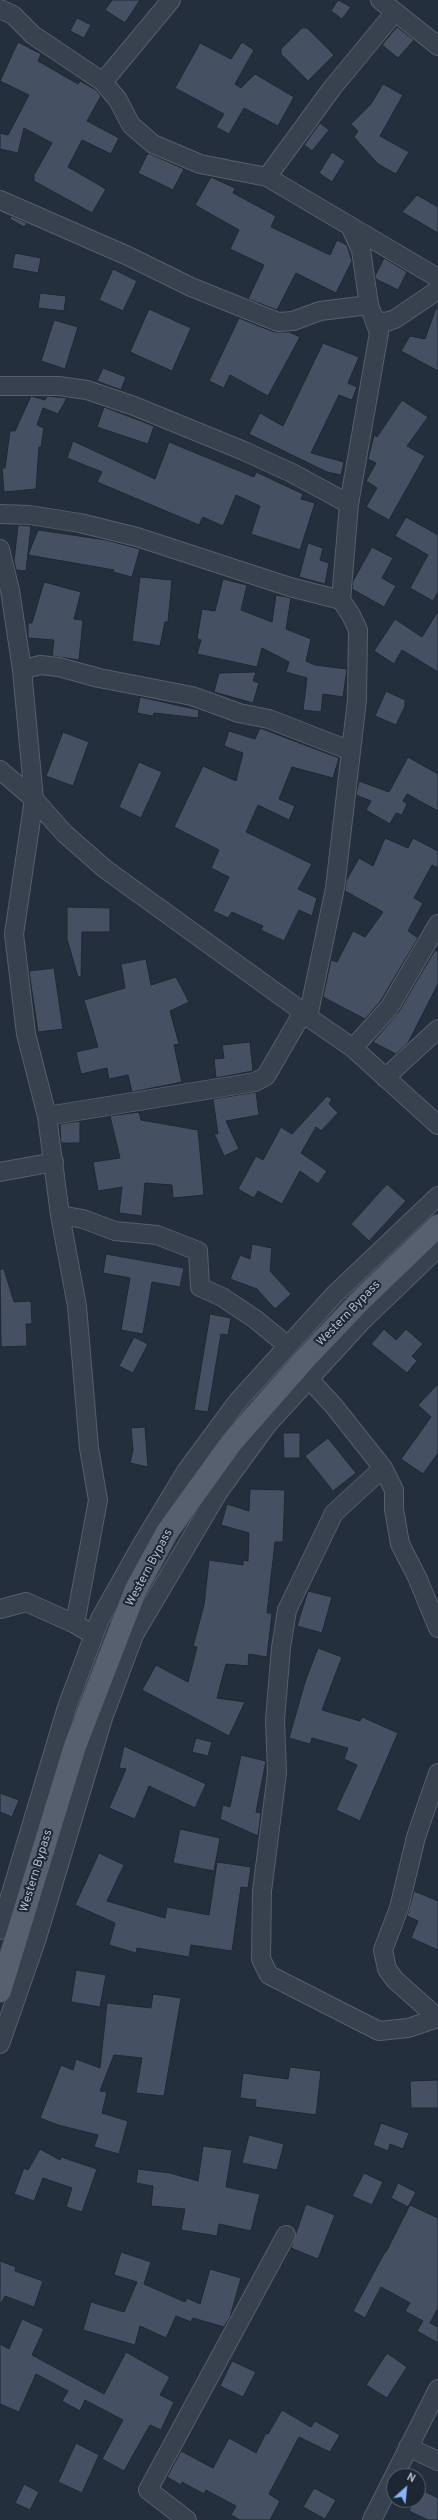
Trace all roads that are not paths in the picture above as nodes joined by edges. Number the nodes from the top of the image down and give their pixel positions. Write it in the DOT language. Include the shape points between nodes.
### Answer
graph roads {
  1 [pos="171,0"];
  2 [pos="380,0"];
  3 [pos="0,9"];
  4 [pos="395,12"];
  5 [pos="438,46"];
  6 [pos="103,82"];
  7 [pos="267,177"];
  8 [pos="0,200"];
  9 [pos="368,246"];
  10 [pos="438,278"];
  11 [pos="438,290"];
  12 [pos="373,313"];
  13 [pos="0,386"];
  14 [pos="349,504"];
  15 [pos="0,514"];
  16 [pos="0,549"];
  17 [pos="341,600"];
  18 [pos="22,670"];
  19 [pos="351,751"];
  20 [pos="0,770"];
  21 [pos="34,799"];
  22 [pos="438,924"];
  23 [pos="306,1014"];
  24 [pos="438,1029"];
  25 [pos="353,1048"];
  26 [pos="385,1078"];
  27 [pos="47,1116"];
  28 [pos="438,1125"];
  29 [pos="54,1162"];
  30 [pos="0,1172"];
  31 [pos="438,1196"];
  32 [pos="60,1215"];
  33 [pos="438,1226"];
  34 [pos="438,1248"];
  35 [pos="288,1346"];
  36 [pos="310,1379"];
  37 [pos="383,1468"];
  38 [pos="433,1599"];
  39 [pos="0,1609"];
  40 [pos="75,1624"];
  41 [pos="438,1628"];
  42 [pos="94,1635"];
  43 [pos="438,1773"];
  44 [pos="0,1930"];
  45 [pos="0,1991"];
  46 [pos="438,2018"];
  47 [pos="0,2044"];
  48 [pos="286,2235"];
  49 [pos="438,2389"];
  50 [pos="408,2447"];
  51 [pos="438,2461"];
  52 [pos="187,2520"];
  53 [pos="372,2520"];
  1 -- 6 [label="street"];
  2 -- 4 [label="street"];
  3 -- 6 [label="street" via="8,11 33,35"];
  4 -- 5 [label="street"];
  4 -- 7 [label="street" via="333,87"];
  6 -- 7 [label="street" via="118,100 131,125 153,144 200,164"];
  7 -- 9 [label="street" via="351,228"];
  8 -- 12 [label="street" via="128,256 191,287 278,322 292,321 320,311"];
  9 -- 10 [label="street"];
  9 -- 12 [label="street"];
  11 -- 12 [label="street" via="395,319 386,322"];
  12 -- 14 [label="street" via="379,333"];
  13 -- 14 [label="street" via="59,386 87,390 134,406 244,451 292,472"];
  14 -- 17 [label="street"];
  15 -- 17 [label="street" via="30,515 80,523 137,537 200,559"];
  16 -- 18 [label="street" via="10,590"];
  17 -- 19 [label="street" via="358,630 357,700"];
  18 -- 19 [label="street" via="40,665 192,696 239,713 269,719"];
  18 -- 21 [label="street"];
  19 -- 23 [label="street" via="335,888"];
  20 -- 21 [label="street"];
  21 -- 23 [label="street" via="64,833 127,887"];
  21 -- 27 [label="street" via="14,934 26,1034"];
  22 -- 25 [label="street" via="389,1008"];
  23 -- 25 [label="street"];
  23 -- 27 [label="street" via="266,1076 255,1082"];
  24 -- 26 [label="street"];
  25 -- 26 [label="street"];
  26 -- 28 [label="street"];
  27 -- 29 [label="street"];
  29 -- 30 [label="street"];
  29 -- 32 [label="street"];
  31 -- 35 [label="street" via="335,1294"];
  32 -- 35 [label="street" via="83,1219 115,1231 157,1235 198,1251 200,1287 222,1297 255,1319"];
  32 -- 40 [label="street" via="77,1306 89,1448 98,1500"];
  33 -- 45 [label="main road, Western Bypass" via="361,1300 232,1442 168,1532 136,1589 75,1746"];
  34 -- 36 [label="street" via="362,1321"];
  35 -- 42 [label="street" via="238,1401 187,1470 100,1619"];
  36 -- 37 [label="street"];
  36 -- 47 [label="street" via="267,1425 218,1491 134,1635 103,1718 36,1941"];
  37 -- 38 [label="street" via="394,1490 394,1509 400,1544"];
  37 -- 46 [label="street" via="334,1513 287,1610 275,1720 277,1773 262,1891 261,1959 269,1975 379,2031 408,2028"];
  38 -- 41 [label="street"];
  39 -- 40 [label="street" via="26,1602"];
  40 -- 42 [label="street"];
  42 -- 44 [label="street" via="67,1707"];
  43 -- 46 [label="street" via="416,1837 399,1908 383,1950 387,1969 395,1980"];
  48 -- 52 [label="street" via="148,2490"];
  49 -- 50 [label="street"];
  50 -- 51 [label="street"];
  50 -- 53 [label="street"];
}
